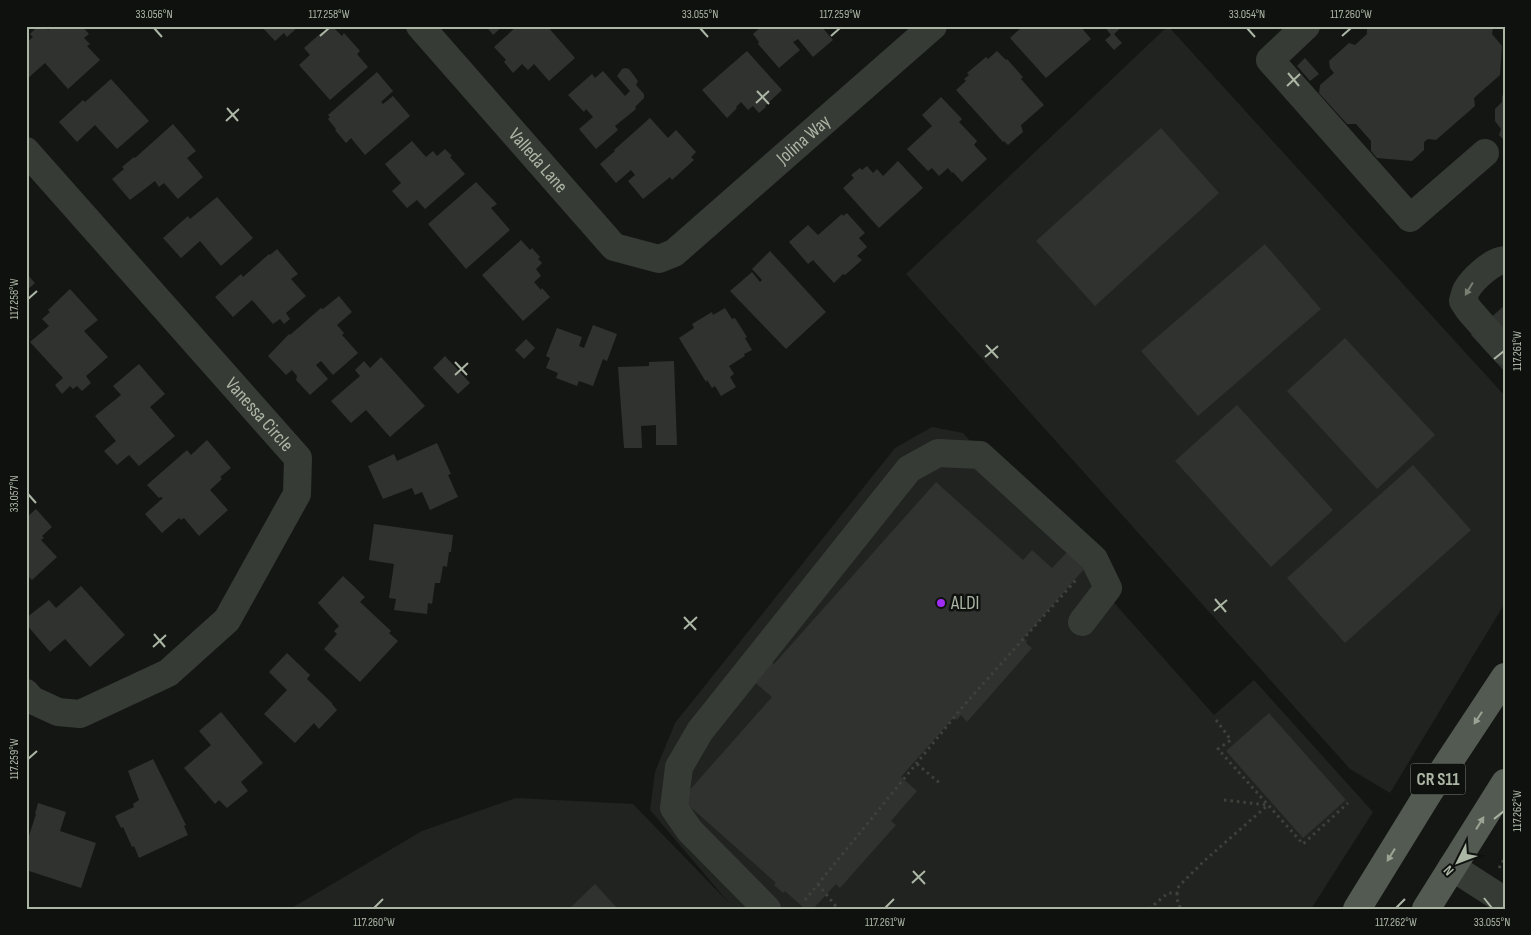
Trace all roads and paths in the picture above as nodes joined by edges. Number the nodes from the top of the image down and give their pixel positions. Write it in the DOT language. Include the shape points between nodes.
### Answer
graph roads {
  1 [pos="420,26"];
  2 [pos="932,26"];
  3 [pos="1306,26"];
  4 [pos="26,151"];
  5 [pos="1485,153"];
  6 [pos="674,253"];
  7 [pos="1505,260"];
  8 [pos="1505,351"];
  9 [pos="1094,559"];
  10 [pos="1082,622"];
  11 [pos="1505,677"];
  12 [pos="26,693"];
  13 [pos="1216,720"];
  14 [pos="917,764"];
  15 [pos="1505,784"];
  16 [pos="942,785"];
  17 [pos="1224,800"];
  18 [pos="1348,803"];
  19 [pos="1268,805"];
  20 [pos="1452,867"];
  21 [pos="818,884"];
  22 [pos="1178,893"];
  23 [pos="805,900"];
  24 [pos="1505,900"];
  25 [pos="767,909"];
  26 [pos="838,909"];
  27 [pos="1150,909"];
  28 [pos="1183,909"];
  29 [pos="1357,909"];
  30 [pos="1426,909"];
  1 -- 6 [label="street, Valleda Lane" via="614,247 659,259"];
  2 -- 6 [label="street, Jolina Way"];
  3 -- 5 [label="street" via="1270,60 1410,218"];
  4 -- 12 [label="street, Vanessa Circle" via="298,458 297,494 227,620 168,673 80,714 58,712 32,700"];
  7 -- 8 [label="street, one-way" via="1484,271 1466,290 1463,301"];
  9 -- 10 [label="street" via="1108,588"];
  9 -- 14 [label="path"];
  9 -- 25 [label="street" via="980,455 938,453 909,469 700,731 679,767 674,808 690,831"];
  11 -- 29 [label="main road, CR S11, one-way"];
  13 -- 19 [label="path" via="1231,740 1218,749"];
  14 -- 16 [label="path"];
  14 -- 21 [label="path"];
  20 -- 15 [label="main road, CR S11, one-way"];
  17 -- 19 [label="path"];
  18 -- 19 [label="path" via="1303,844"];
  19 -- 22 [label="path" via="1204,861 1179,886"];
  20 -- 24 [label="street"];
  20 -- 30 [label="main road, CR S11"];
  21 -- 23 [label="path"];
  21 -- 26 [label="path"];
  22 -- 27 [label="path" via="1168,893"];
  22 -- 28 [label="path" via="1178,905"];
}
